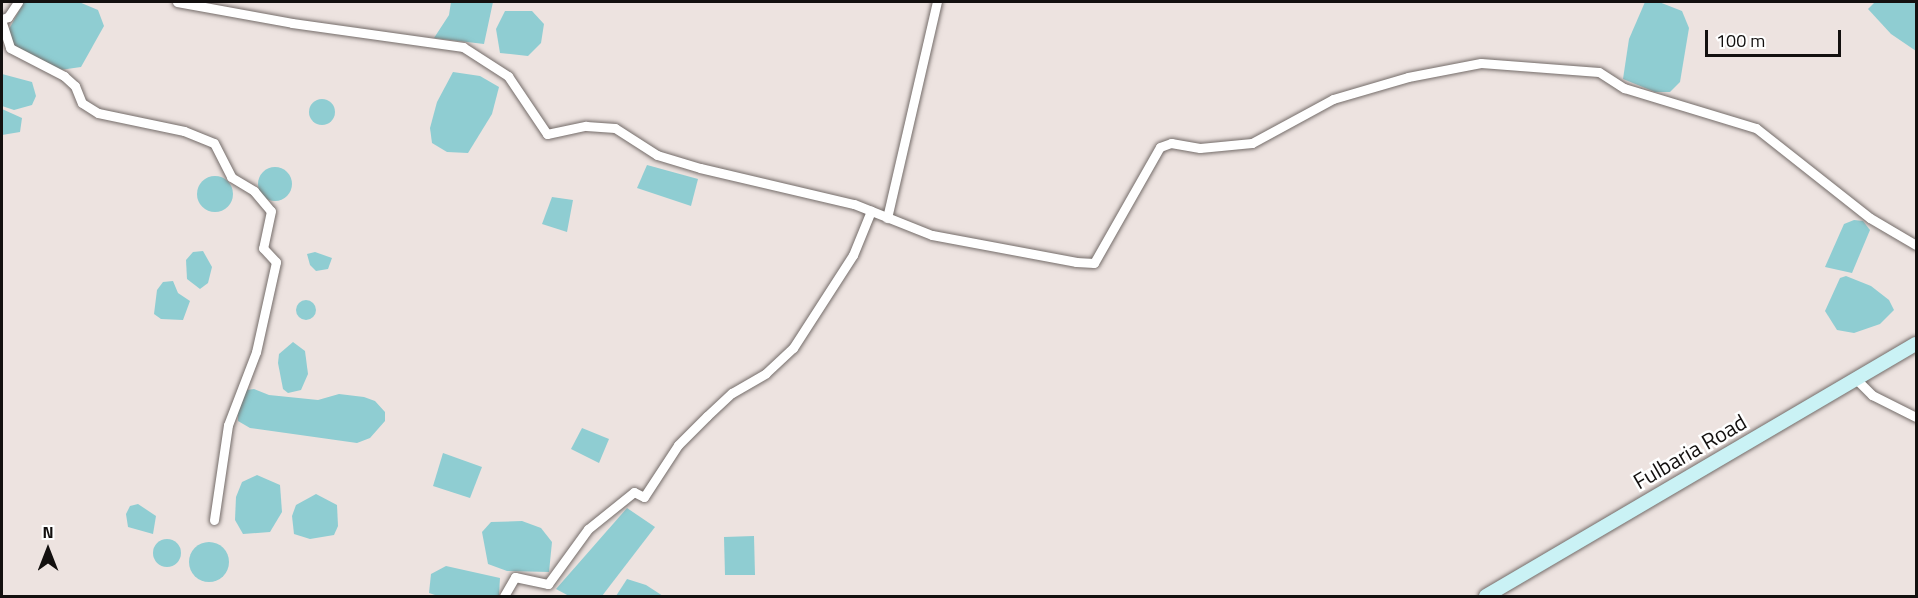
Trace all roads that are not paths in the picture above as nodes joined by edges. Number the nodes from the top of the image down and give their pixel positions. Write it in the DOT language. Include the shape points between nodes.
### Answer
graph roads {
  1 [pos="18,2"];
  2 [pos="177,2"];
  3 [pos="937,2"];
  4 [pos="2,21"];
  5 [pos="871,211"];
  6 [pos="887,218"];
  7 [pos="1917,245"];
  8 [pos="1917,344"];
  9 [pos="1856,379"];
  10 [pos="1917,417"];
  11 [pos="214,520"];
  12 [pos="504,597"];
  13 [pos="1486,597"];
  1 -- 4 [label="street"];
  2 -- 5 [label="street" via="292,23 463,46 508,76 547,134 586,126 615,128 657,155"];
  3 -- 6 [label="street"];
  4 -- 11 [label="street" via="10,48 64,76 75,86 82,103 98,113 184,131 214,143 231,177 254,191 271,211 263,248 276,262 256,352 228,425"];
  5 -- 6 [label="street"];
  5 -- 12 [label="street" via="853,255 793,348 707,416 678,445 644,497 634,492 588,529 548,584 515,577"];
  6 -- 7 [label="street" via="932,235 1094,264 1160,147 1172,143 1200,148 1252,143 1333,99 1408,77 1481,63 1599,72 1624,88 1756,128 1870,218"];
  8 -- 9 [label="main road, Fulbaria Road"];
  9 -- 10 [label="street" via="1872,395"];
  9 -- 13 [label="main road, Fulbaria Road"];
}
